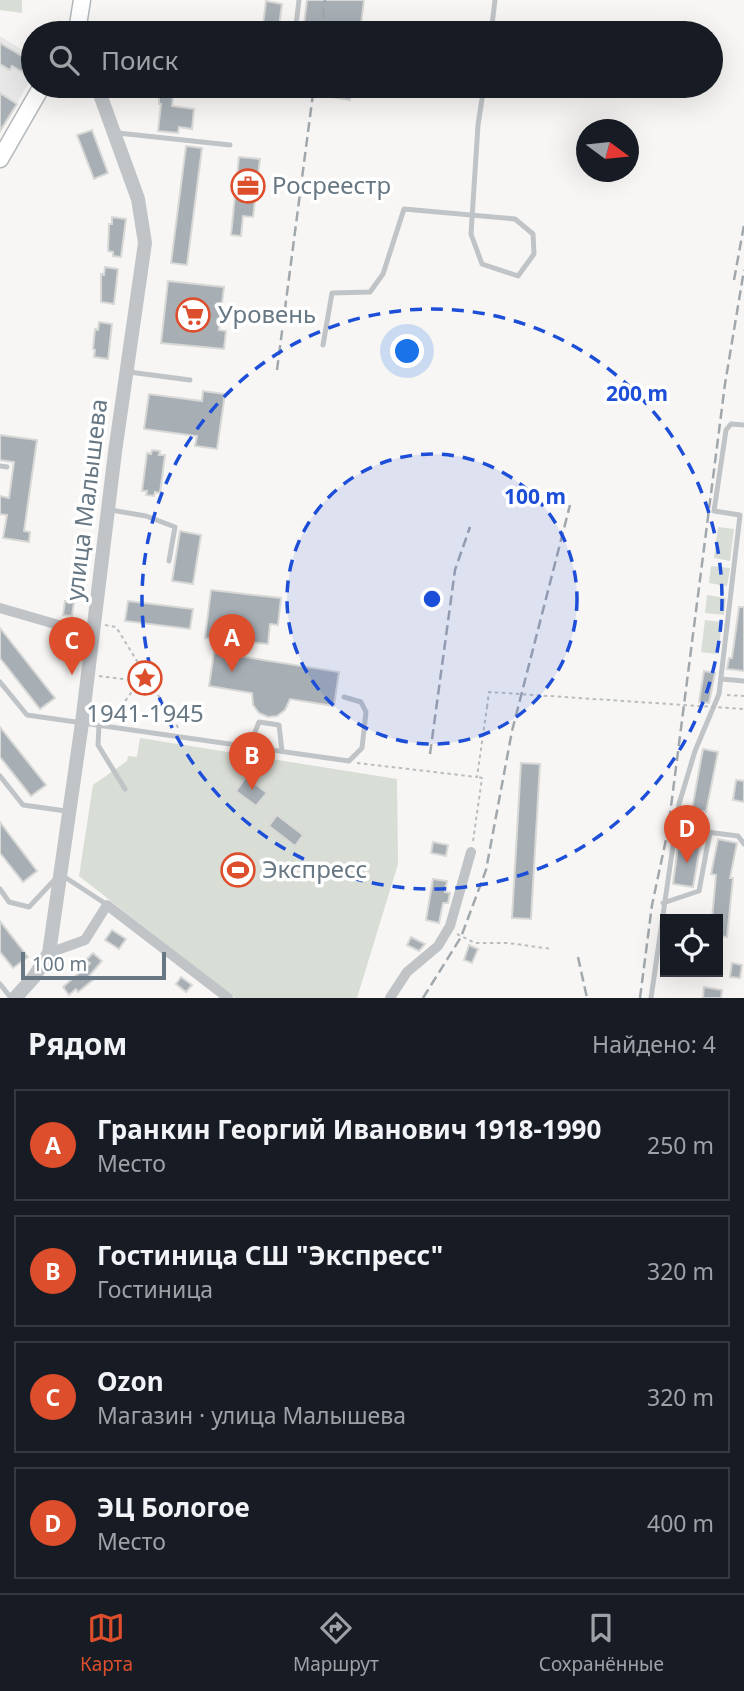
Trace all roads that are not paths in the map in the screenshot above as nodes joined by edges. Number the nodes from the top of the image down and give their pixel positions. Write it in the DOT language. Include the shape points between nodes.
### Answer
graph roads {
  1 [pos="82,0"];
  2 [pos="299,0"];
  3 [pos="495,0"];
  4 [pos="79,21"];
  5 [pos="296,21"];
  6 [pos="492,21"];
  7 [pos="36,98"];
  8 [pos="102,98"];
  9 [pos="483,98"];
  10 [pos="115,132"];
  11 [pos="230,145"];
  12 [pos="0,159"];
  13 [pos="472,215"];
  14 [pos="323,345"];
  15 [pos="126,372"];
  16 [pos="190,380"];
  17 [pos="744,425"];
  18 [pos="108,509"];
  19 [pos="742,515"];
  20 [pos="169,561"];
  21 [pos="0,608"];
  22 [pos="93,629"];
  23 [pos="721,679"];
  24 [pos="744,681"];
  25 [pos="0,682"];
  26 [pos="344,696"];
  27 [pos="82,723"];
  28 [pos="99,725"];
  29 [pos="249,747"];
  30 [pos="282,751"];
  31 [pos="0,776"];
  32 [pos="125,789"];
  33 [pos="69,811"];
  34 [pos="675,828"];
  35 [pos="709,832"];
  36 [pos="744,844"];
  37 [pos="471,852"];
  38 [pos="60,874"];
  39 [pos="0,888"];
  40 [pos="663,903"];
  41 [pos="107,905"];
  42 [pos="49,953"];
  43 [pos="0,984"];
  44 [pos="13,998"];
  45 [pos="228,998"];
  46 [pos="390,998"];
  47 [pos="651,998"];
  1 -- 4 [label="main road"];
  2 -- 5 [label="lane"];
  3 -- 6 [label="lane"];
  7 -- 12 [label="main road"];
  8 -- 10 [label="street, улица Малышева"];
  9 -- 13 [label="lane"];
  10 -- 11 [label="lane"];
  10 -- 15 [label="street, улица Малышева" via="138,200 145,243"];
  13 -- 13 [label="lane" via="471,234 482,264 518,276 534,254 533,234 515,219"];
  13 -- 14 [label="lane" via="404,209 383,274 370,292 332,293"];
  15 -- 16 [label="lane"];
  15 -- 18 [label="street, улица Малышева"];
  17 -- 19 [label="lane" via="731,424 726,430 714,511"];
  18 -- 20 [label="lane" via="175,527"];
  18 -- 22 [label="street, улица Малышева"];
  19 -- 23 [label="lane"];
  21 -- 22 [label="street"];
  22 -- 27 [label="street, улица Малышева"];
  23 -- 24 [label="lane"];
  23 -- 34 [label="lane" via="695,751"];
  25 -- 27 [label="lane" via="27,715"];
  26 -- 30 [label="lane" via="361,702 366,712 362,748 349,761"];
  27 -- 28 [label="lane"];
  27 -- 33 [label="street, улица Малышева"];
  28 -- 29 [label="lane"];
  28 -- 32 [label="lane" via="98,745"];
  29 -- 30 [label="lane"];
  29 -- 30 [label="lane" via="259,722 279,725"];
  31 -- 33 [label="lane" via="23,805"];
  33 -- 38 [label="street, улица Малышева"];
  34 -- 35 [label="lane"];
  34 -- 40 [label="lane"];
  35 -- 36 [label="lane" via="738,836"];
  35 -- 40 [label="lane" via="699,891"];
  37 -- 46 [label="street" via="450,926 439,946 407,972"];
  38 -- 39 [label="lane" via="29,907 9,902"];
  38 -- 41 [label="lane"];
  38 -- 42 [label="street, улица Малышева"];
  40 -- 47 [label="lane"];
  41 -- 42 [label="street" via="85,940"];
  41 -- 45 [label="street"];
  42 -- 44 [label="street, улица Малышева"];
  43 -- 44 [label="lane"];
}
